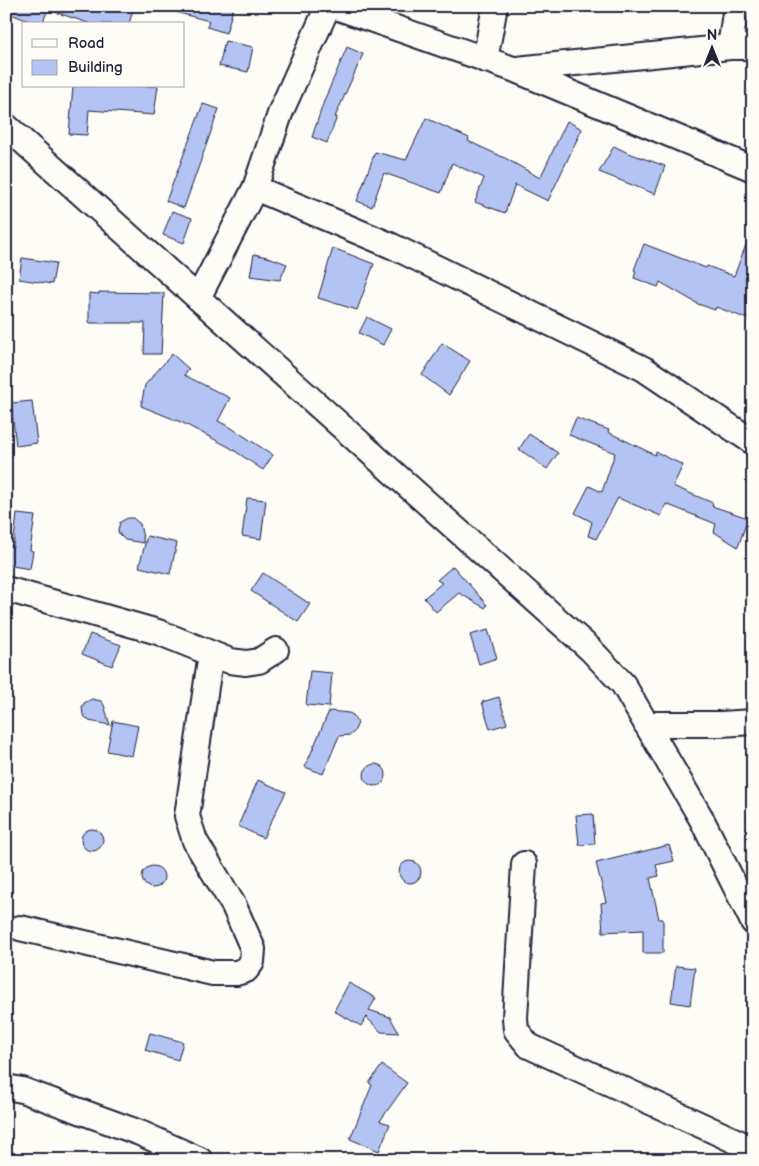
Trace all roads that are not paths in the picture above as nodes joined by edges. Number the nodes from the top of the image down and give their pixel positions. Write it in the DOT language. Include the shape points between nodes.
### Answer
graph roads {
  1 [pos="328,6"];
  2 [pos="333,6"];
  3 [pos="495,6"];
  4 [pos="736,6"];
  5 [pos="741,47"];
  6 [pos="485,60"];
  7 [pos="513,69"];
  8 [pos="6,126"];
  9 [pos="753,169"];
  10 [pos="255,188"];
  11 [pos="198,298"];
  12 [pos="753,442"];
  13 [pos="6,589"];
  14 [pos="276,650"];
  15 [pos="211,653"];
  16 [pos="753,722"];
  17 [pos="646,724"];
  18 [pos="524,864"];
  19 [pos="753,922"];
  20 [pos="20,928"];
  21 [pos="6,1087"];
  22 [pos="753,1149"];
  23 [pos="200,1160"];
  1 -- 10 [label="street" via="281,111"];
  2 -- 6 [label="street"];
  3 -- 6 [label="street"];
  4 -- 5 [label="street"];
  5 -- 7 [label="street"];
  6 -- 7 [label="street"];
  7 -- 9 [label="street"];
  8 -- 11 [label="street"];
  10 -- 11 [label="street"];
  10 -- 12 [label="street" via="392,246 644,369"];
  11 -- 17 [label="street" via="590,649 623,684"];
  13 -- 15 [label="street" via="158,632"];
  14 -- 15 [label="street" via="258,661 246,663"];
  15 -- 20 [label="street" via="187,816 195,841 234,906 254,949 252,962 246,970 236,973 213,973"];
  16 -- 17 [label="street"];
  17 -- 19 [label="street" via="701,818"];
  18 -- 22 [label="street" via="514,1018 516,1030 529,1046"];
  21 -- 23 [label="street" via="140,1133"];
}
